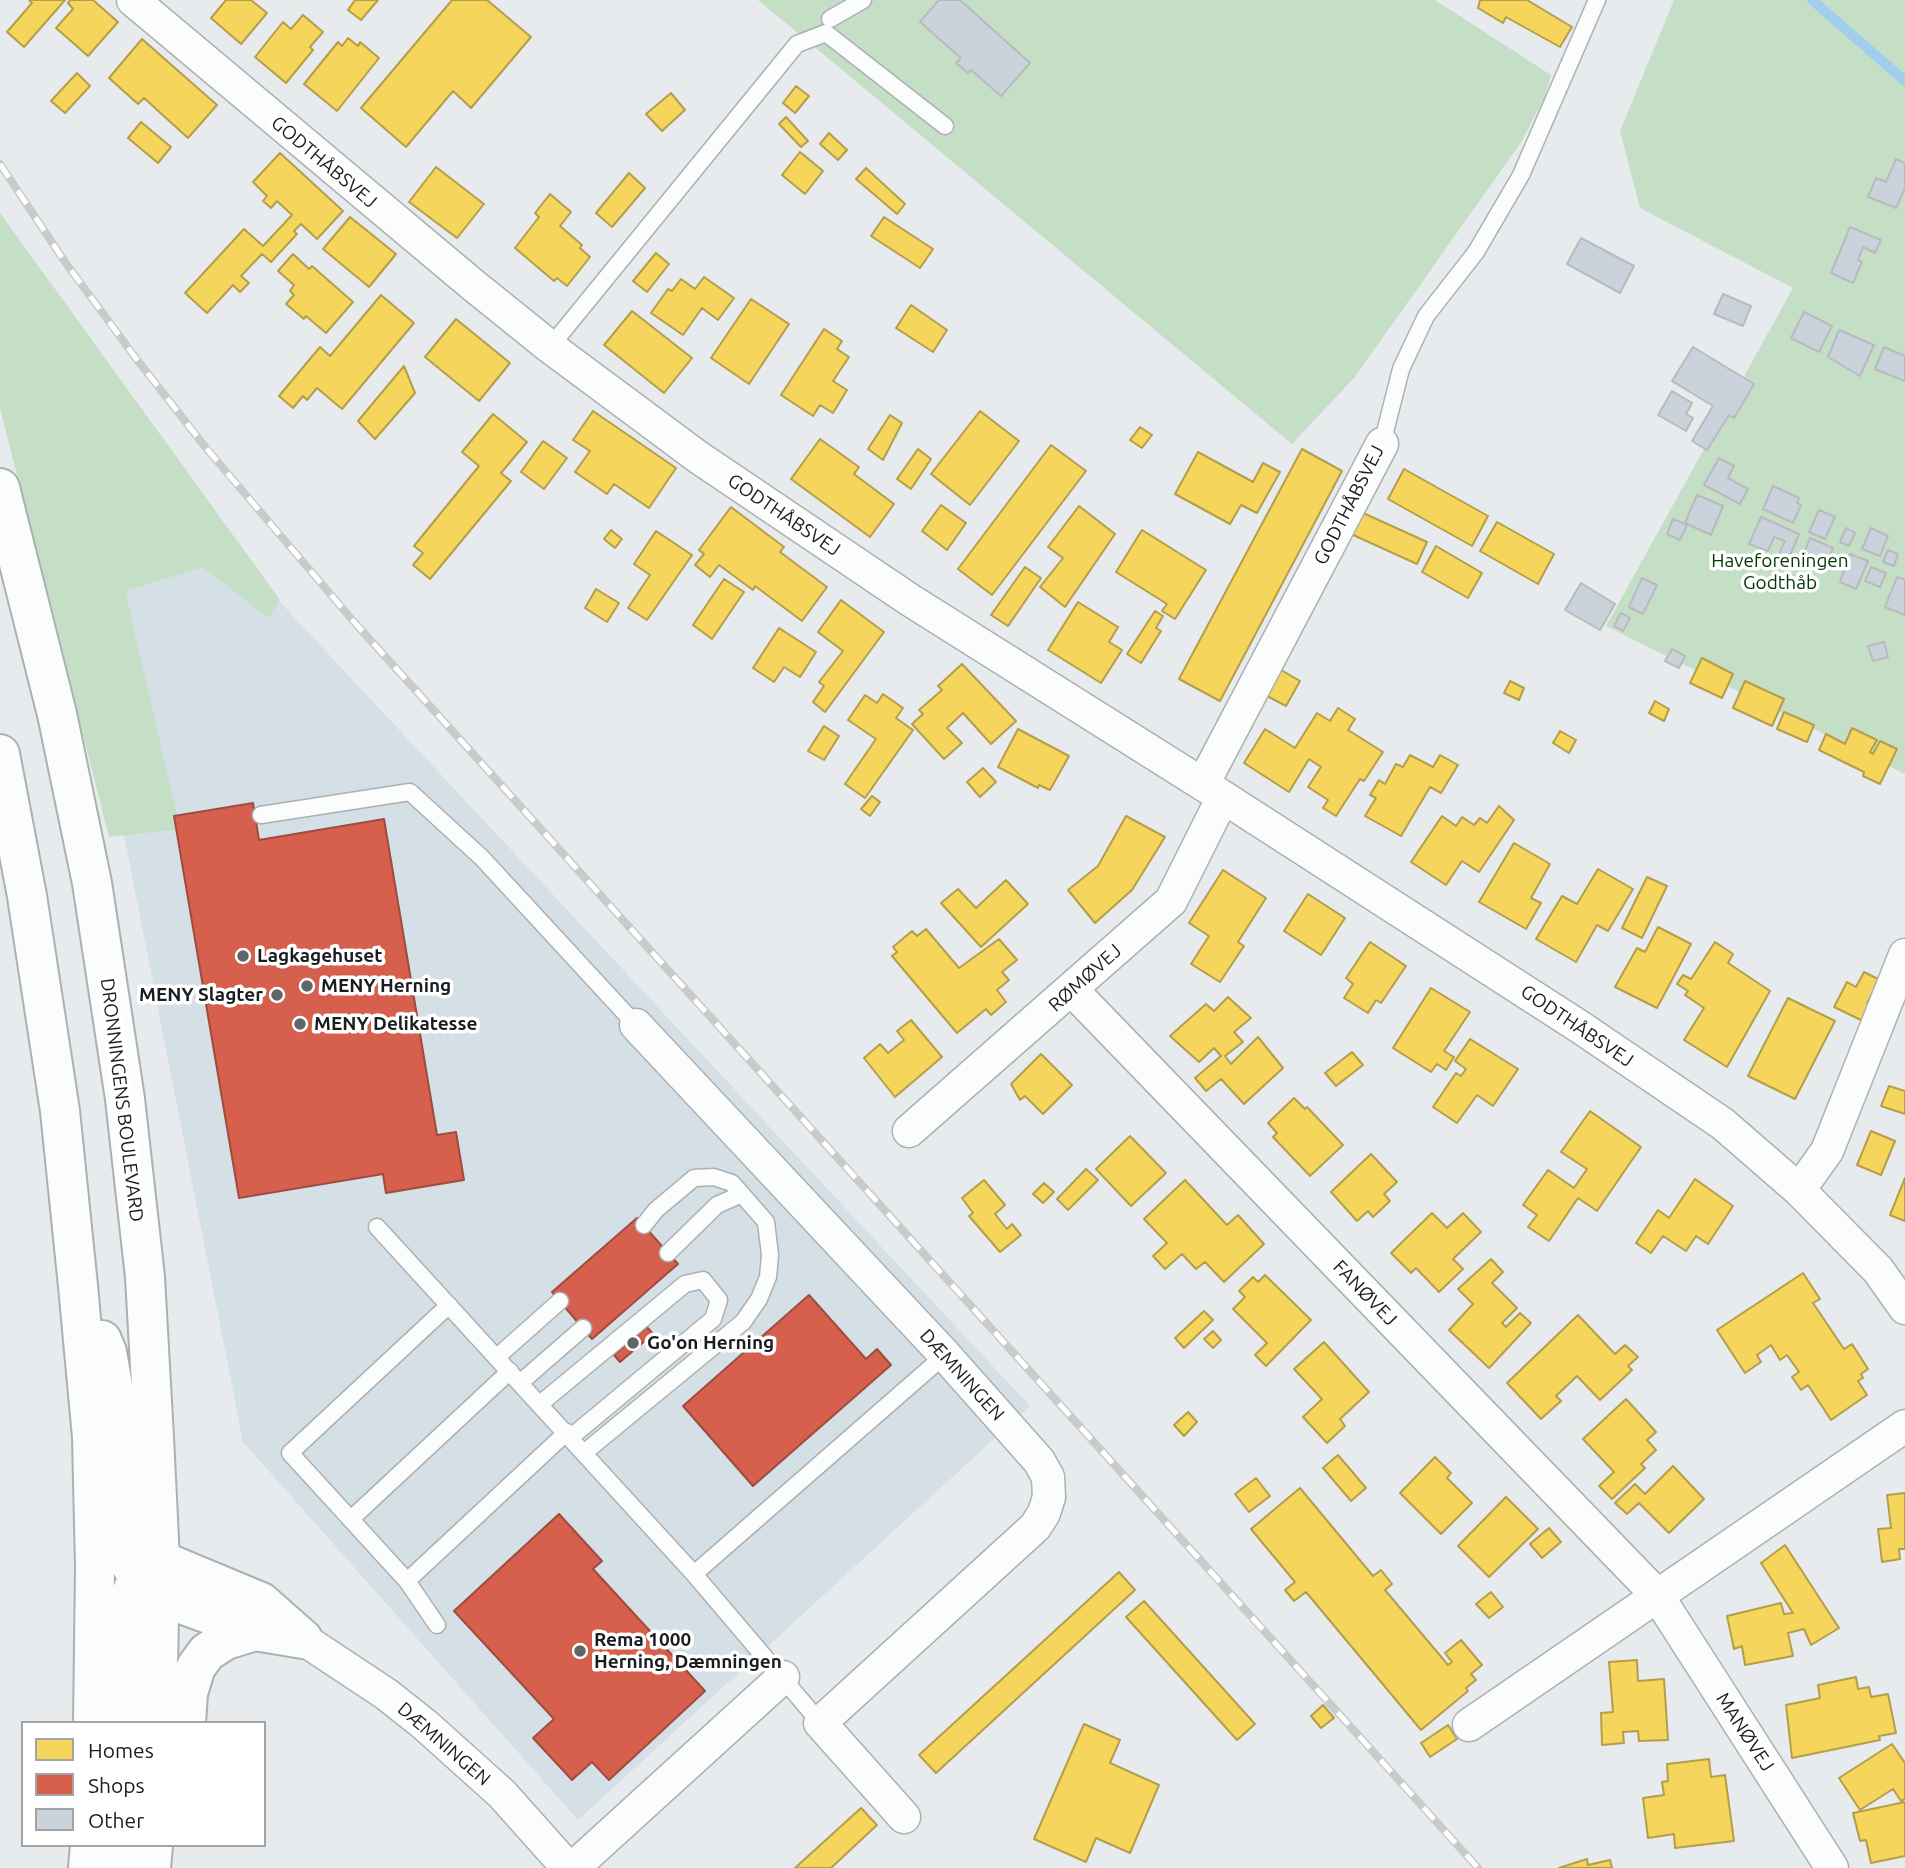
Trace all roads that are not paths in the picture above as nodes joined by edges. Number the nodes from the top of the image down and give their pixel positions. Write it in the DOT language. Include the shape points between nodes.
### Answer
graph roads {
  1 [pos="133,0"];
  2 [pos="835,0"];
  3 [pos="863,0"];
  4 [pos="1597,0"];
  5 [pos="828,26"];
  6 [pos="945,126"];
  7 [pos="550,347"];
  8 [pos="1382,444"];
  9 [pos="0,488"];
  10 [pos="0,754"];
  11 [pos="1213,790"];
  12 [pos="261,815"];
  13 [pos="1905,955"];
  14 [pos="1072,990"];
  15 [pos="636,1025"];
  16 [pos="909,1131"];
  17 [pos="1798,1190"];
  18 [pos="743,1194"];
  19 [pos="645,1225"];
  20 [pos="377,1227"];
  21 [pos="668,1253"];
  22 [pos="78,1286"];
  23 [pos="560,1301"];
  24 [pos="449,1305"];
  25 [pos="1905,1308"];
  26 [pos="583,1328"];
  27 [pos="945,1355"];
  28 [pos="497,1357"];
  29 [pos="515,1377"];
  30 [pos="540,1404"];
  31 [pos="1905,1426"];
  32 [pos="569,1435"];
  33 [pos="585,1452"];
  34 [pos="351,1519"];
  35 [pos="694,1574"];
  36 [pos="152,1578"];
  37 [pos="407,1581"];
  38 [pos="1657,1595"];
  39 [pos="437,1625"];
  40 [pos="255,1631"];
  41 [pos="303,1639"];
  42 [pos="783,1677"];
  43 [pos="93,1721"];
  44 [pos="121,1721"];
  45 [pos="157,1721"];
  46 [pos="186,1721"];
  47 [pos="821,1724"];
  48 [pos="1469,1725"];
  49 [pos="904,1817"];
  50 [pos="90,1847"];
  51 [pos="146,1851"];
  52 [pos="89,1868"];
  53 [pos="116,1868"];
  54 [pos="570,1868"];
  55 [pos="1832,1868"];
  1 -- 7 [label="street, GODTHÅBSVEJ"];
  2 -- 5 [label="lane"];
  3 -- 5 [label="lane"];
  4 -- 8 [label="lane, GODTHÅBSVEJ" via="1521,175 1476,252 1426,316 1401,369"];
  5 -- 6 [label="lane"];
  5 -- 7 [label="lane" via="797,44"];
  7 -- 11 [label="street, GODTHÅBSVEJ" via="698,457 910,600"];
  8 -- 11 [label="street, GODTHÅBSVEJ"];
  9 -- 36 [label="main road, DRONNINGENS BOULEVARD" via="57,714 90,870 125,1099 145,1277"];
  10 -- 22 [label="main road" via="60,1111"];
  11 -- 14 [label="street, RØMØVEJ" via="1171,901"];
  11 -- 17 [label="street, GODTHÅBSVEJ" via="1701,1109"];
  12 -- 15 [label="lane" via="410,792 482,858"];
  13 -- 17 [label="street" via="1827,1151"];
  14 -- 16 [label="street, RØMØVEJ"];
  14 -- 38 [label="street, FANØVEJ"];
  15 -- 27 [label="street, DÆMNINGEN"];
  17 -- 25 [label="street, GODTHÅBSVEJ" via="1878,1270"];
  18 -- 19 [label="lane" via="732,1183 714,1177 694,1178"];
  18 -- 21 [label="lane" via="718,1205"];
  18 -- 33 [label="lane" via="766,1222 771,1255 759,1299 743,1322"];
  20 -- 24 [label="lane"];
  22 -- 36 [label="main road" via="107,1352 118,1414 122,1531 129,1562"];
  22 -- 43 [label="main road" via="92,1463"];
  23 -- 28 [label="lane"];
  24 -- 28 [label="lane"];
  24 -- 34 [label="lane" via="290,1453"];
  26 -- 29 [label="lane"];
  27 -- 35 [label="lane"];
  27 -- 47 [label="street, DÆMNINGEN" via="1039,1461 1048,1477 1044,1513 1009,1553"];
  28 -- 29 [label="lane"];
  29 -- 30 [label="lane"];
  29 -- 34 [label="lane"];
  30 -- 32 [label="lane"];
  30 -- 32 [label="lane" via="685,1284 703,1280 719,1300 713,1319"];
  31 -- 38 [label="street"];
  32 -- 33 [label="lane"];
  32 -- 37 [label="lane"];
  33 -- 35 [label="lane"];
  34 -- 37 [label="lane"];
  35 -- 42 [label="lane"];
  36 -- 40 [label="main road"];
  36 -- 41 [label="main road" via="261,1602"];
  36 -- 44 [label="main road" via="125,1608"];
  36 -- 45 [label="main road, DRONNINGENS BOULEVARD"];
  37 -- 39 [label="lane"];
  38 -- 48 [label="street"];
  38 -- 55 [label="street, MANØVEJ"];
  40 -- 41 [label="main road"];
  40 -- 46 [label="main road" via="207,1652 196,1667 188,1693"];
  41 -- 54 [label="street, DÆMNINGEN" via="424,1724 502,1794"];
  42 -- 47 [label="lane"];
  42 -- 54 [label="street, DÆMNINGEN"];
  47 -- 49 [label="street"];
  50 -- 52 [label="main road"];
  51 -- 53 [label="main road"];
}
